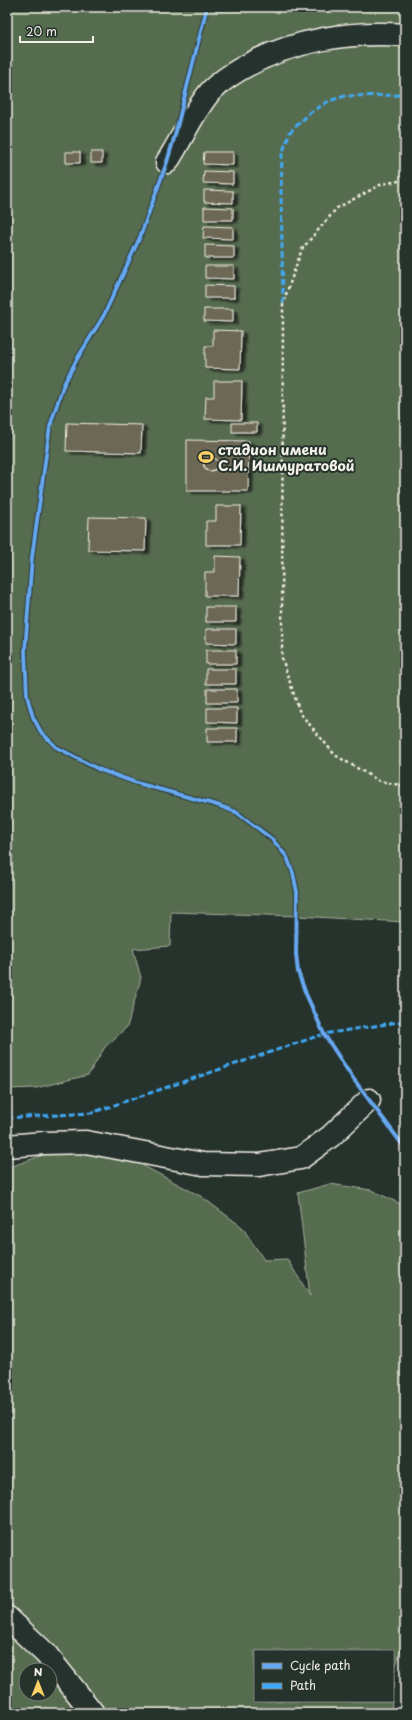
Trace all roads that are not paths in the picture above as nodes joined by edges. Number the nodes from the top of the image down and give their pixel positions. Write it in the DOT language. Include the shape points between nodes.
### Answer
graph roads {
  1 [pos="405,35"];
  2 [pos="167,162"];
  3 [pos="369,1100"];
  4 [pos="7,1146"];
  5 [pos="7,1617"];
  6 [pos="93,1713"];
  1 -- 2 [label="lane" via="378,33 321,39 293,45 258,59 231,74 211,91"];
  3 -- 4 [label="lane" via="331,1136 301,1158 259,1165 203,1164 86,1142"];
  5 -- 6 [label="lane" via="46,1654"];
}
